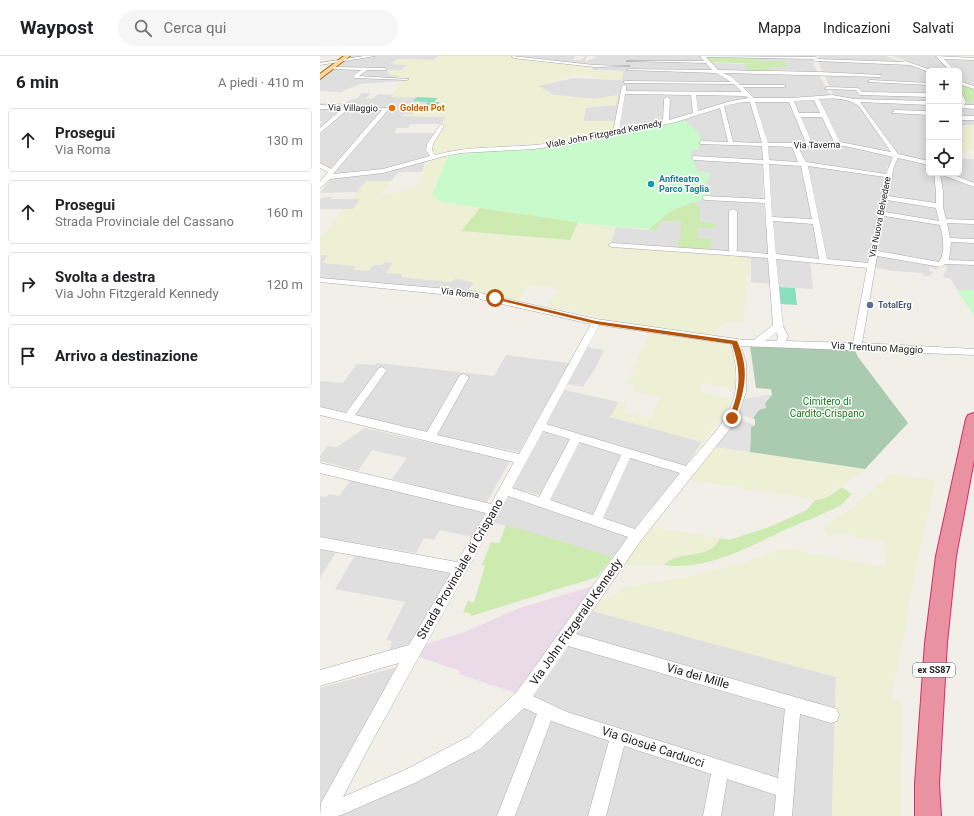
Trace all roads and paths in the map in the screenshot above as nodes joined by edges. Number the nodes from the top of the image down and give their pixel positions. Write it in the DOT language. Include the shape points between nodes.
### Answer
graph roads {
  1 [pos="373,56"];
  2 [pos="702,56"];
  3 [pos="346,57"];
  4 [pos="513,57"];
  5 [pos="522,57"];
  6 [pos="567,57"];
  7 [pos="891,57"];
  8 [pos="938,57"];
  9 [pos="621,58"];
  10 [pos="816,58"];
  11 [pos="974,59"];
  12 [pos="564,62"];
  13 [pos="628,62"];
  14 [pos="709,62"];
  15 [pos="321,64"];
  16 [pos="911,64"];
  17 [pos="809,65"];
  18 [pos="816,66"];
  19 [pos="332,68"];
  20 [pos="862,68"];
  21 [pos="950,68"];
  22 [pos="365,69"];
  23 [pos="385,69"];
  24 [pos="926,70"];
  25 [pos="716,71"];
  26 [pos="758,72"];
  27 [pos="820,73"];
  28 [pos="880,76"];
  29 [pos="320,77"];
  30 [pos="759,78"];
  31 [pos="772,78"];
  32 [pos="792,78"];
  33 [pos="407,79"];
  34 [pos="625,82"];
  35 [pos="962,83"];
  36 [pos="737,84"];
  37 [pos="825,84"];
  38 [pos="926,84"];
  39 [pos="784,86"];
  40 [pos="974,88"];
  41 [pos="622,92"];
  42 [pos="693,94"];
  43 [pos="746,94"];
  44 [pos="926,95"];
  45 [pos="832,97"];
  46 [pos="816,99"];
  47 [pos="667,100"];
  48 [pos="752,100"];
  49 [pos="791,100"];
  50 [pos="858,101"];
  51 [pos="910,102"];
  52 [pos="926,103"];
  53 [pos="722,106"];
  54 [pos="962,106"];
  55 [pos="320,107"];
  56 [pos="974,107"];
  57 [pos="347,108"];
  58 [pos="894,112"];
  59 [pos="915,113"];
  60 [pos="926,114"];
  61 [pos="696,115"];
  62 [pos="798,115"];
  63 [pos="824,115"];
  64 [pos="962,118"];
  65 [pos="974,118"];
  66 [pos="666,122"];
  67 [pos="441,126"];
  68 [pos="320,131"];
  69 [pos="616,133"];
  70 [pos="702,143"];
  71 [pos="731,144"];
  72 [pos="838,144"];
  73 [pos="766,145"];
  74 [pos="794,145"];
  75 [pos="810,145"];
  76 [pos="895,155"];
  77 [pos="434,157"];
  78 [pos="694,158"];
  79 [pos="766,162"];
  80 [pos="926,162"];
  81 [pos="804,164"];
  82 [pos="320,165"];
  83 [pos="330,174"];
  84 [pos="888,176"];
  85 [pos="937,176"];
  86 [pos="951,176"];
  87 [pos="974,185"];
  88 [pos="320,186"];
  89 [pos="884,197"];
  90 [pos="705,198"];
  91 [pos="768,201"];
  92 [pos="939,206"];
  93 [pos="733,211"];
  94 [pos="881,213"];
  95 [pos="769,219"];
  96 [pos="817,222"];
  97 [pos="974,222"];
  98 [pos="944,223"];
  99 [pos="947,240"];
  100 [pos="974,241"];
  101 [pos="612,245"];
  102 [pos="733,253"];
  103 [pos="874,253"];
  104 [pos="773,257"];
  105 [pos="824,262"];
  106 [pos="945,262"];
  107 [pos="974,263"];
  108 [pos="870,266"];
  109 [pos="320,280"];
  110 [pos="596,322"];
  111 [pos="778,326"];
  112 [pos="755,344"];
  113 [pos="780,344"];
  114 [pos="808,345"];
  115 [pos="857,346"];
  116 [pos="739,347"];
  117 [pos="974,352"];
  118 [pos="382,370"];
  119 [pos="464,377"];
  120 [pos="320,411"];
  121 [pos="348,418"];
  122 [pos="974,419"];
  123 [pos="540,426"];
  124 [pos="430,437"];
  125 [pos="576,438"];
  126 [pos="627,453"];
  127 [pos="522,459"];
  128 [pos="320,468"];
  129 [pos="688,471"];
  130 [pos="505,490"];
  131 [pos="542,503"];
  132 [pos="494,510"];
  133 [pos="596,521"];
  134 [pos="637,535"];
  135 [pos="320,543"];
  136 [pos="460,569"];
  137 [pos="565,638"];
  138 [pos="412,652"];
  139 [pos="320,678"];
  140 [pos="522,699"];
  141 [pos="793,704"];
  142 [pos="547,710"];
  143 [pos="831,715"];
  144 [pos="619,736"];
  145 [pos="721,768"];
  146 [pos="785,789"];
  147 [pos="325,813"];
  148 [pos="506,816"];
  149 [pos="596,816"];
  150 [pos="712,816"];
  151 [pos="783,816"];
  152 [pos="928,816"];
  1 -- 3 [label="street"];
  2 -- 10 [label="street"];
  2 -- 14 [label="street"];
  3 -- 15 [label="street"];
  3 -- 19 [label="main road"];
  4 -- 5 [label="street"];
  5 -- 12 [label="street"];
  6 -- 12 [label="street"];
  7 -- 16 [label="street"];
  8 -- 11 [label="street"];
  8 -- 21 [label="street"];
  9 -- 13 [label="street"];
  10 -- 16 [label="street" via="879,64"];
  10 -- 18 [label="street"];
  12 -- 13 [label="street"];
  13 -- 14 [label="street"];
  13 -- 25 [label="street"];
  13 -- 34 [label="street"];
  14 -- 25 [label="street"];
  16 -- 24 [label="street"];
  17 -- 18 [label="street"];
  18 -- 20 [label="street"];
  18 -- 27 [label="street"];
  19 -- 22 [label="street"];
  19 -- 29 [label="main road"];
  22 -- 23 [label="street"];
  22 -- 33 [label="street" via="355,77"];
  25 -- 26 [label="street"];
  25 -- 36 [label="street"];
  26 -- 27 [label="street"];
  26 -- 30 [label="street"];
  27 -- 28 [label="street"];
  27 -- 37 [label="street"];
  31 -- 32 [label="street"];
  34 -- 36 [label="street"];
  34 -- 41 [label="street"];
  35 -- 40 [label="street"];
  36 -- 39 [label="street"];
  36 -- 43 [label="street"];
  37 -- 38 [label="street"];
  37 -- 44 [label="street" via="858,89 860,92"];
  37 -- 45 [label="street"];
  41 -- 42 [label="street"];
  41 -- 69 [label="street"];
  42 -- 43 [label="street"];
  42 -- 61 [label="street"];
  43 -- 48 [label="street"];
  45 -- 46 [label="street, Viale John Fitzgerad Kennedy"];
  45 -- 50 [label="street, Viale John Fitzgerad Kennedy"];
  46 -- 49 [label="street, Viale John Fitzgerad Kennedy"];
  46 -- 63 [label="street"];
  47 -- 66 [label="street"];
  48 -- 49 [label="street, Viale John Fitzgerad Kennedy"];
  48 -- 53 [label="street, Viale John Fitzgerad Kennedy"];
  48 -- 73 [label="street"];
  49 -- 62 [label="street"];
  50 -- 51 [label="street, Viale John Fitzgerad Kennedy"];
  50 -- 76 [label="street"];
  51 -- 52 [label="street, Viale John Fitzgerad Kennedy"];
  51 -- 59 [label="street"];
  53 -- 61 [label="street, Viale John Fitzgerad Kennedy"];
  53 -- 71 [label="street"];
  54 -- 56 [label="street"];
  55 -- 57 [label="street, Via Villaggio"];
  57 -- 68 [label="street"];
  57 -- 83 [label="street, Via Villaggio" via="386,109"];
  58 -- 59 [label="street"];
  59 -- 60 [label="street"];
  61 -- 66 [label="street, Viale John Fitzgerad Kennedy"];
  62 -- 63 [label="street"];
  62 -- 75 [label="street"];
  63 -- 72 [label="street"];
  64 -- 65 [label="street"];
  66 -- 69 [label="street, Viale John Fitzgerad Kennedy"];
  67 -- 77 [label="street" via="430,144 429,150"];
  69 -- 77 [label="street, Viale John Fitzgerad Kennedy" via="550,145 461,151"];
  70 -- 71 [label="street, Via Taverna"];
  71 -- 73 [label="street, Via Taverna"];
  72 -- 75 [label="street, Via Taverna"];
  72 -- 76 [label="street, Via Taverna"];
  73 -- 74 [label="street, Via Taverna"];
  73 -- 79 [label="street"];
  74 -- 75 [label="street, Via Taverna"];
  74 -- 81 [label="street"];
  76 -- 80 [label="street, Via Taverna"];
  76 -- 84 [label="street, Via Nuova Belvedere"];
  77 -- 83 [label="street, Viale John Fitzgerad Kennedy" via="383,171"];
  78 -- 79 [label="street"];
  79 -- 81 [label="street"];
  79 -- 91 [label="street"];
  81 -- 84 [label="street"];
  81 -- 96 [label="street"];
  82 -- 83 [label="street"];
  83 -- 88 [label="street"];
  84 -- 89 [label="street, Via Nuova Belvedere"];
  85 -- 92 [label="street"];
  86 -- 87 [label="street"];
  89 -- 92 [label="street"];
  89 -- 94 [label="street, Via Nuova Belvedere"];
  90 -- 91 [label="street"];
  91 -- 95 [label="street"];
  92 -- 98 [label="street"];
  93 -- 102 [label="street"];
  94 -- 98 [label="street"];
  94 -- 103 [label="street, Via Nuova Belvedere"];
  95 -- 96 [label="street"];
  95 -- 104 [label="street"];
  96 -- 105 [label="street"];
  97 -- 98 [label="street"];
  98 -- 99 [label="street"];
  99 -- 100 [label="street"];
  99 -- 106 [label="street"];
  101 -- 102 [label="street"];
  102 -- 104 [label="street"];
  103 -- 106 [label="street" via="941,265"];
  103 -- 108 [label="street, Via Nuova Belvedere"];
  104 -- 105 [label="street"];
  104 -- 111 [label="street"];
  105 -- 108 [label="street"];
  106 -- 107 [label="street"];
  108 -- 115 [label="street, Via Nuova Belvedere"];
  109 -- 110 [label="street, Via Roma" via="479,295"];
  110 -- 116 [label="street, Via Roma"];
  110 -- 123 [label="street, Strada Provinciale di Crispano"];
  111 -- 112 [label="street"];
  111 -- 113 [label="street" via="776,335"];
  111 -- 114 [label="street" via="791,337"];
  112 -- 113 [label="street, Via Trentuno Maggio"];
  112 -- 116 [label="street, Via Trentuno Maggio"];
  113 -- 114 [label="street, Via Trentuno Maggio"];
  114 -- 115 [label="street, Via Trentuno Maggio"];
  115 -- 117 [label="street, Via Trentuno Maggio"];
  116 -- 129 [label="street, Via John Fitzgerald Kennedy" via="741,392 735,411"];
  118 -- 121 [label="street"];
  119 -- 124 [label="street"];
  120 -- 121 [label="street"];
  121 -- 124 [label="street"];
  122 -- 152 [label="highway, ex SS87" via="946,556 936,643 927,784"];
  123 -- 125 [label="street"];
  123 -- 127 [label="street, Strada Provinciale di Crispano"];
  124 -- 127 [label="street"];
  125 -- 126 [label="street"];
  125 -- 131 [label="street"];
  126 -- 129 [label="street"];
  126 -- 133 [label="street"];
  127 -- 130 [label="street, Strada Provinciale di Crispano"];
  128 -- 132 [label="street"];
  129 -- 134 [label="street, Via John Fitzgerald Kennedy"];
  130 -- 131 [label="street"];
  130 -- 132 [label="street, Strada Provinciale di Crispano"];
  131 -- 133 [label="street"];
  132 -- 136 [label="street, Strada Provinciale di Crispano"];
  133 -- 134 [label="street"];
  134 -- 137 [label="street, Via John Fitzgerald Kennedy"];
  135 -- 136 [label="street"];
  136 -- 138 [label="street, Strada Provinciale di Crispano"];
  137 -- 140 [label="street, Via John Fitzgerald Kennedy"];
  137 -- 141 [label="street, Via dei Mille"];
  138 -- 139 [label="street"];
  138 -- 147 [label="street, Strada Provinciale di Crispano"];
  140 -- 142 [label="street, Via Giosuè Carducci"];
  140 -- 147 [label="street, Via John Fitzgerald Kennedy" via="474,743 411,776"];
  141 -- 143 [label="street, Via dei Mille"];
  141 -- 146 [label="street"];
  142 -- 144 [label="street, Via Giosuè Carducci" via="565,719"];
  142 -- 148 [label="street"];
  144 -- 145 [label="street, Via Giosuè Carducci"];
  144 -- 149 [label="street"];
  145 -- 146 [label="street, Via Giosuè Carducci"];
  145 -- 150 [label="street"];
  146 -- 151 [label="street"];
}
